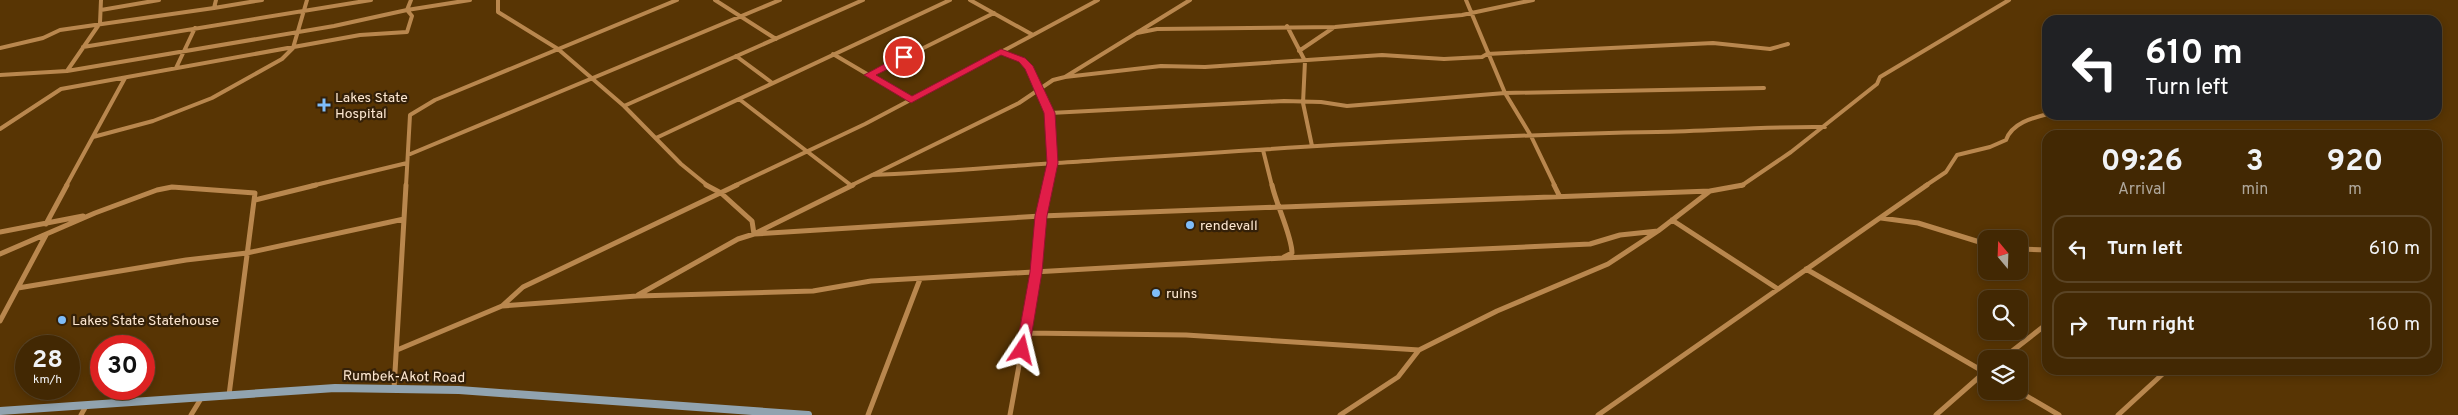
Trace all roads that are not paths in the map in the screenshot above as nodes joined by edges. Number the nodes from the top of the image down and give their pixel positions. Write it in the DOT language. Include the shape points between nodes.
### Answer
graph roads {
  1 [pos="103,0"];
  2 [pos="159,0"];
  3 [pos="216,0"];
  4 [pos="262,0"];
  5 [pos="307,0"];
  6 [pos="371,0"];
  7 [pos="411,0"];
  8 [pos="470,0"];
  9 [pos="498,0"];
  10 [pos="677,0"];
  11 [pos="715,0"];
  12 [pos="780,0"];
  13 [pos="863,0"];
  14 [pos="950,0"];
  15 [pos="970,0"];
  16 [pos="1095,0"];
  17 [pos="1190,0"];
  18 [pos="1466,0"];
  19 [pos="1533,0"];
  20 [pos="2009,0"];
  21 [pos="214,8"];
  22 [pos="101,10"];
  23 [pos="407,10"];
  24 [pos="303,12"];
  25 [pos="994,13"];
  26 [pos="1471,13"];
  27 [pos="740,16"];
  28 [pos="100,23"];
  29 [pos="1286,26"];
  30 [pos="1335,27"];
  31 [pos="195,28"];
  32 [pos="298,32"];
  33 [pos="1134,34"];
  34 [pos="1033,35"];
  35 [pos="776,39"];
  36 [pos="1788,44"];
  37 [pos="83,47"];
  38 [pos="0,48"];
  39 [pos="293,48"];
  40 [pos="558,49"];
  41 [pos="184,50"];
  42 [pos="1299,51"];
  43 [pos="1001,52"];
  44 [pos="833,54"];
  45 [pos="1487,54"];
  46 [pos="736,56"];
  47 [pos="1305,60"];
  48 [pos="176,68"];
  49 [pos="67,71"];
  50 [pos="0,75"];
  51 [pos="868,75"];
  52 [pos="1065,77"];
  53 [pos="126,78"];
  54 [pos="592,78"];
  55 [pos="771,82"];
  56 [pos="1764,88"];
  57 [pos="1040,89"];
  58 [pos="1505,93"];
  59 [pos="739,99"];
  60 [pos="911,100"];
  61 [pos="1303,103"];
  62 [pos="624,106"];
  63 [pos="1050,113"];
  64 [pos="2042,115"];
  65 [pos="6,124"];
  66 [pos="0,125"];
  67 [pos="1824,126"];
  68 [pos="0,129"];
  69 [pos="1531,136"];
  70 [pos="93,137"];
  71 [pos="656,138"];
  72 [pos="1312,146"];
  73 [pos="1262,150"];
  74 [pos="809,151"];
  75 [pos="408,155"];
  76 [pos="407,163"];
  77 [pos="1052,163"];
  78 [pos="872,175"];
  79 [pos="852,186"];
  80 [pos="1710,191"];
  81 [pos="721,193"];
  82 [pos="1559,195"];
  83 [pos="255,200"];
  84 [pos="1277,207"];
  85 [pos="95,213"];
  86 [pos="1041,216"];
  87 [pos="1881,218"];
  88 [pos="404,219"];
  89 [pos="1672,220"];
  90 [pos="46,224"];
  91 [pos="1658,231"];
  92 [pos="0,232"];
  93 [pos="754,234"];
  94 [pos="46,235"];
  95 [pos="1978,242"];
  96 [pos="2028,249"];
  97 [pos="2042,250"];
  98 [pos="0,254"];
  99 [pos="247,254"];
  100 [pos="1283,258"];
  101 [pos="1806,269"];
  102 [pos="1036,272"];
  103 [pos="920,279"];
  104 [pos="18,288"];
  105 [pos="1778,289"];
  106 [pos="637,296"];
  107 [pos="502,306"];
  108 [pos="0,321"];
  109 [pos="2042,328"];
  110 [pos="1025,333"];
  111 [pos="396,350"];
  112 [pos="1419,350"];
  113 [pos="2014,350"];
  114 [pos="1978,367"];
  115 [pos="2162,375"];
  116 [pos="1978,379"];
  117 [pos="394,389"];
  118 [pos="229,395"];
  119 [pos="202,397"];
  120 [pos="2028,397"];
  121 [pos="86,406"];
  122 [pos="0,411"];
  123 [pos="81,415"];
  124 [pos="191,415"];
  125 [pos="808,415"];
  126 [pos="868,415"];
  127 [pos="1010,415"];
  128 [pos="1340,415"];
  129 [pos="1598,415"];
  130 [pos="1936,415"];
  131 [pos="2059,415"];
  132 [pos="2118,415"];
  1 -- 22 [label="street"];
  2 -- 22 [label="street"];
  3 -- 21 [label="street"];
  4 -- 21 [label="street"];
  5 -- 24 [label="street"];
  6 -- 24 [label="street"];
  7 -- 23 [label="street"];
  8 -- 23 [label="street"];
  9 -- 40 [label="street" via="498,12"];
  10 -- 40 [label="street"];
  11 -- 27 [label="street"];
  12 -- 27 [label="street"];
  13 -- 35 [label="street"];
  14 -- 44 [label="street"];
  15 -- 25 [label="street"];
  16 -- 34 [label="street"];
  17 -- 33 [label="street"];
  18 -- 26 [label="street"];
  19 -- 26 [label="street"];
  20 -- 67 [label="street" via="1880,77 1877,84"];
  21 -- 28 [label="street"];
  22 -- 28 [label="street"];
  23 -- 32 [label="street"];
  23 -- 39 [label="street" via="412,16 407,32 360,35"];
  24 -- 31 [label="street"];
  24 -- 32 [label="street"];
  25 -- 34 [label="street"];
  25 -- 51 [label="street"];
  26 -- 30 [label="street"];
  26 -- 45 [label="street"];
  27 -- 35 [label="street"];
  27 -- 54 [label="street"];
  28 -- 37 [label="street"];
  28 -- 38 [label="street" via="60,30 43,38"];
  29 -- 30 [label="street"];
  29 -- 33 [label="street" via="1157,29"];
  29 -- 42 [label="street"];
  30 -- 42 [label="street"];
  31 -- 37 [label="street"];
  31 -- 41 [label="street"];
  32 -- 39 [label="street"];
  32 -- 41 [label="street"];
  33 -- 52 [label="street"];
  34 -- 43 [label="street"];
  35 -- 46 [label="street"];
  36 -- 45 [label="street" via="1770,49 1713,43"];
  37 -- 49 [label="street"];
  39 -- 48 [label="street"];
  39 -- 70 [label="street" via="274,64 212,98 152,122"];
  40 -- 54 [label="street"];
  40 -- 75 [label="street" via="435,100 410,115"];
  41 -- 48 [label="street"];
  41 -- 49 [label="street"];
  42 -- 47 [label="street"];
  43 -- 57 [label="street" via="1022,60"];
  43 -- 60 [label="street"];
  44 -- 51 [label="street"];
  44 -- 55 [label="street"];
  45 -- 47 [label="street" via="1444,59 1382,55"];
  45 -- 58 [label="street"];
  46 -- 55 [label="street"];
  46 -- 62 [label="street"];
  47 -- 52 [label="street" via="1205,67 1161,66"];
  47 -- 61 [label="street"];
  48 -- 53 [label="street"];
  49 -- 50 [label="street"];
  51 -- 60 [label="street"];
  52 -- 57 [label="street"];
  53 -- 65 [label="street" via="60,89"];
  53 -- 70 [label="street"];
  54 -- 62 [label="street"];
  54 -- 75 [label="street"];
  55 -- 59 [label="street"];
  56 -- 58 [label="street"];
  57 -- 63 [label="street"];
  57 -- 78 [label="street" via="1019,103"];
  58 -- 61 [label="street" via="1347,106"];
  58 -- 69 [label="street"];
  59 -- 71 [label="street"];
  59 -- 74 [label="street"];
  60 -- 74 [label="street"];
  61 -- 63 [label="street" via="1284,101"];
  61 -- 72 [label="street"];
  62 -- 71 [label="street"];
  63 -- 77 [label="street"];
  64 -- 87 [label="street" via="2016,127 2006,140 1987,149 1964,152 1950,162 1946,172"];
  65 -- 66 [label="street"];
  65 -- 68 [label="street"];
  67 -- 69 [label="street"];
  67 -- 80 [label="street" via="1740,187"];
  69 -- 72 [label="street"];
  69 -- 82 [label="street"];
  70 -- 90 [label="street"];
  71 -- 81 [label="street" via="708,186"];
  72 -- 73 [label="street"];
  73 -- 77 [label="street"];
  73 -- 84 [label="street"];
  74 -- 79 [label="street"];
  74 -- 81 [label="street"];
  75 -- 76 [label="street"];
  76 -- 83 [label="street"];
  76 -- 88 [label="street"];
  77 -- 78 [label="street"];
  77 -- 86 [label="street"];
  78 -- 79 [label="street"];
  79 -- 93 [label="street"];
  80 -- 82 [label="street"];
  80 -- 89 [label="street"];
  81 -- 93 [label="street" via="752,221"];
  81 -- 107 [label="street" via="522,287"];
  82 -- 84 [label="street"];
  83 -- 85 [label="street" via="256,193 172,187"];
  83 -- 99 [label="street"];
  84 -- 86 [label="street"];
  84 -- 100 [label="street" via="1292,245 1292,253"];
  85 -- 90 [label="street"];
  85 -- 94 [label="street"];
  86 -- 93 [label="street"];
  86 -- 102 [label="street"];
  87 -- 95 [label="street" via="1918,223"];
  87 -- 101 [label="street"];
  88 -- 99 [label="street"];
  88 -- 111 [label="street"];
  89 -- 91 [label="street"];
  89 -- 105 [label="street"];
  90 -- 92 [label="street"];
  91 -- 100 [label="street" via="1620,235 1590,244"];
  91 -- 112 [label="street" via="1608,264 1497,311"];
  93 -- 106 [label="street" via="738,239"];
  94 -- 98 [label="street"];
  94 -- 104 [label="street"];
  96 -- 97 [label="street"];
  99 -- 104 [label="street" via="186,260"];
  99 -- 118 [label="street"];
  100 -- 102 [label="street"];
  101 -- 105 [label="street"];
  101 -- 114 [label="street"];
  102 -- 103 [label="street"];
  102 -- 110 [label="street"];
  103 -- 106 [label="street" via="871,281 813,292"];
  103 -- 126 [label="street" via="905,326"];
  104 -- 108 [label="street"];
  105 -- 129 [label="street"];
  106 -- 107 [label="street"];
  107 -- 111 [label="street"];
  109 -- 113 [label="street"];
  110 -- 112 [label="street" via="1186,335"];
  110 -- 127 [label="street"];
  111 -- 117 [label="street"];
  112 -- 128 [label="street" via="1398,377"];
  115 -- 132 [label="street"];
  116 -- 130 [label="street"];
  117 -- 118 [label="main road, Rumbek-Akot Road" via="335,388"];
  117 -- 125 [label="main road, Rumbek-Akot Road" via="459,390"];
  118 -- 119 [label="main road, Rumbek-Akot Road"];
  119 -- 121 [label="main road, Rumbek-Akot Road"];
  119 -- 124 [label="street"];
  120 -- 131 [label="street"];
  121 -- 122 [label="main road, Rumbek-Akot Road"];
  121 -- 123 [label="street"];
}
